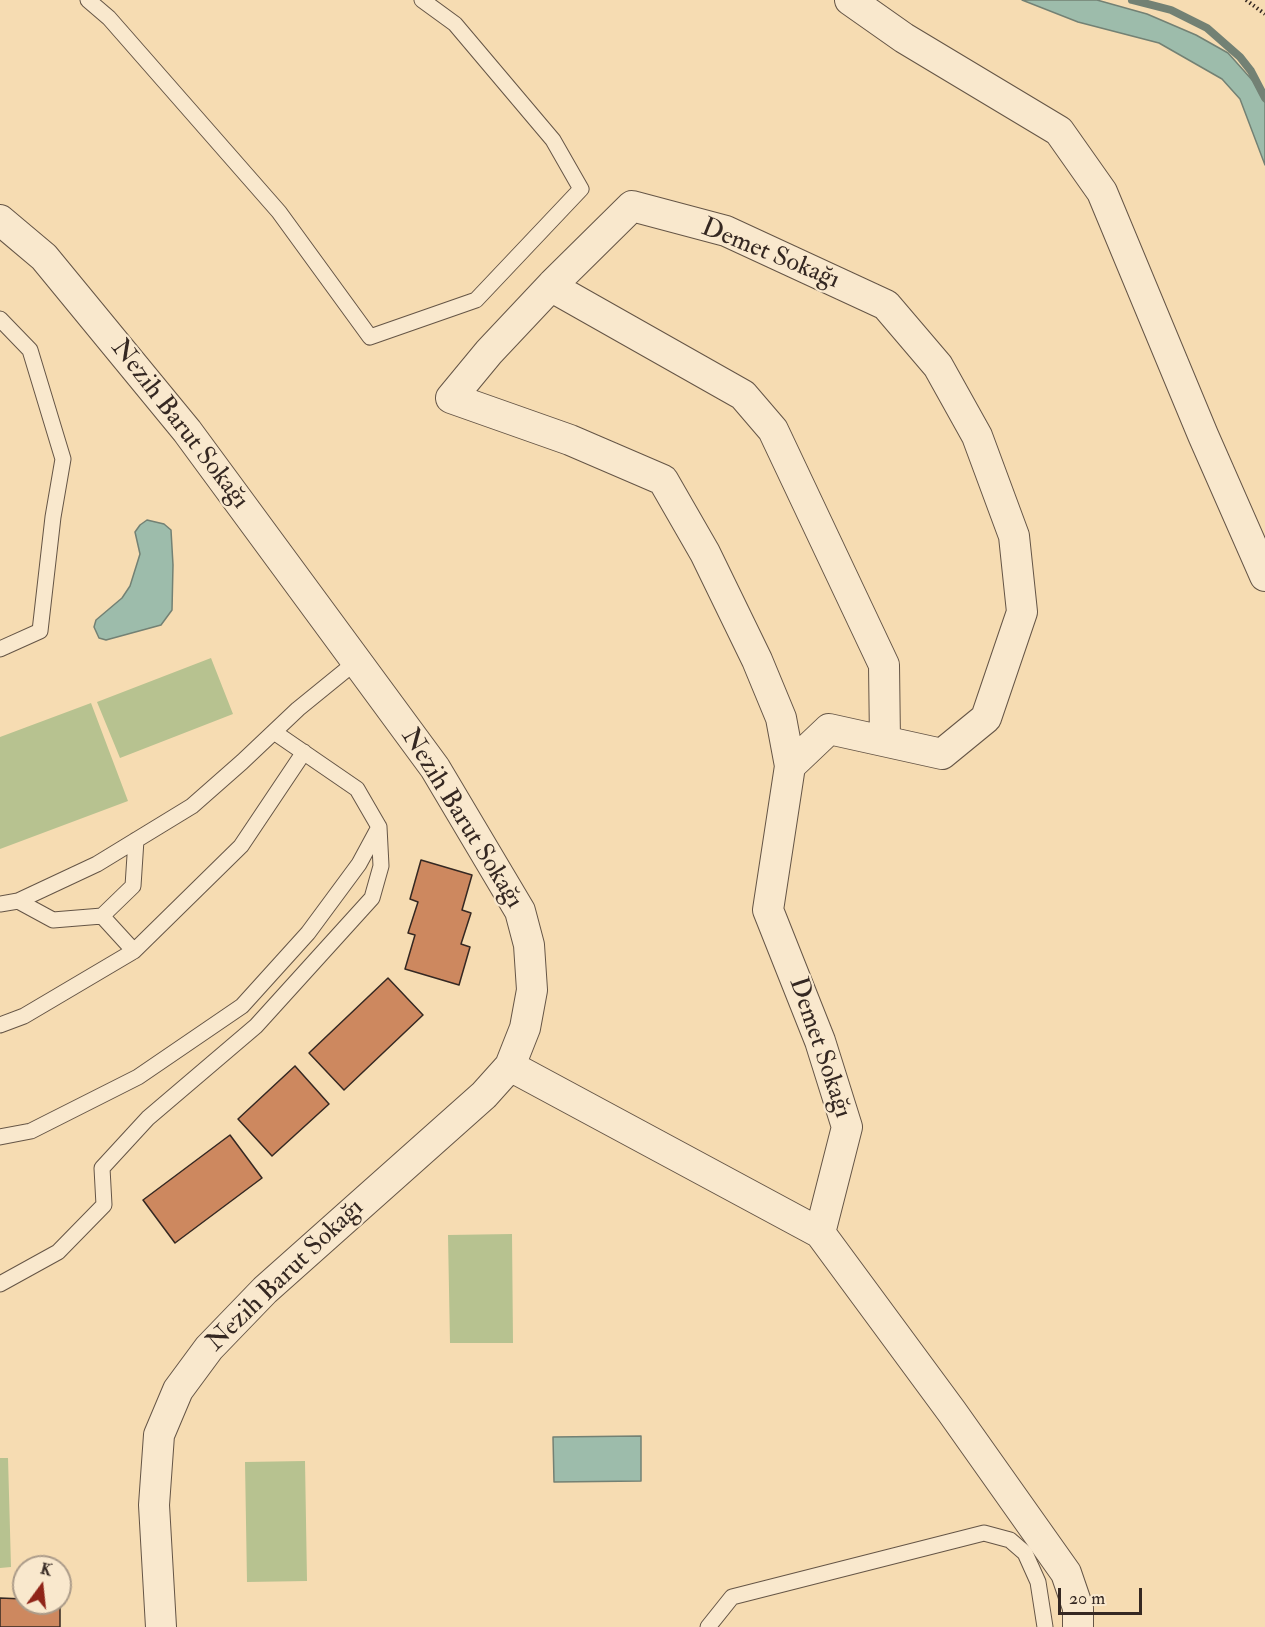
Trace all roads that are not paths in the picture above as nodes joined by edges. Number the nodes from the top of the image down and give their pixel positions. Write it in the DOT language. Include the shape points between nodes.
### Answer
graph roads {
  1 [pos="88,0"];
  2 [pos="422,0"];
  3 [pos="850,0"];
  4 [pos="0,220"];
  5 [pos="553,284"];
  6 [pos="0,318"];
  7 [pos="1265,576"];
  8 [pos="0,649"];
  9 [pos="357,661"];
  10 [pos="274,732"];
  11 [pos="885,741"];
  12 [pos="304,752"];
  13 [pos="790,766"];
  14 [pos="379,828"];
  15 [pos="136,840"];
  16 [pos="18,901"];
  17 [pos="0,904"];
  18 [pos="102,916"];
  19 [pos="134,951"];
  20 [pos="0,1025"];
  21 [pos="510,1066"];
  22 [pos="0,1137"];
  23 [pos="820,1233"];
  24 [pos="0,1284"];
  25 [pos="161,1627"];
  26 [pos="708,1627"];
  27 [pos="1045,1627"];
  28 [pos="1078,1627"];
  1 -- 2 [label="lane" via="109,18 279,212 370,337 476,300 581,189 553,140 463,33"];
  3 -- 7 [label="street" via="904,38 1059,131 1102,192"];
  4 -- 9 [label="street, Nezih Barut Sokağı" via="44,256 187,431"];
  5 -- 11 [label="street" via="552,287 743,395 773,430 885,665"];
  5 -- 11 [label="street, Demet Sokağı" via="632,206 726,231 886,305 938,366 977,436 1014,536 1023,612 986,718 942,754"];
  5 -- 13 [label="street, Demet Sokağı" via="451,398 570,440 663,480 705,553 757,660 781,717"];
  6 -- 8 [label="lane" via="30,350 63,459 40,631"];
  9 -- 10 [label="lane"];
  9 -- 21 [label="street, Nezih Barut Sokağı" via="435,768 520,911 529,945 532,990 525,1029"];
  10 -- 12 [label="lane"];
  10 -- 15 [label="lane" via="192,806"];
  11 -- 13 [label="street, Demet Sokağı" via="829,729"];
  12 -- 14 [label="lane" via="357,789"];
  12 -- 19 [label="lane" via="241,846"];
  13 -- 23 [label="street, Demet Sokağı" via="768,910 820,1041 847,1126"];
  14 -- 22 [label="lane" via="359,864 309,933 242,1006 138,1077 31,1131"];
  14 -- 24 [label="lane" via="381,866 372,898 256,1026 148,1118 102,1168 104,1205 58,1252"];
  15 -- 16 [label="lane" via="97,864"];
  15 -- 18 [label="lane" via="133,886"];
  16 -- 17 [label="lane"];
  16 -- 18 [label="lane" via="53,921"];
  18 -- 19 [label="lane"];
  19 -- 20 [label="lane" via="24,1016"];
  21 -- 23 [label="street"];
  21 -- 25 [label="street, Nezih Barut Sokağı" via="484,1095 265,1290 209,1348 178,1390 159,1435 154,1505"];
  23 -- 28 [label="street" via="1066,1573 1078,1608"];
  26 -- 27 [label="lane" via="732,1597 984,1533 1010,1540 1025,1553 1038,1582"];
}
